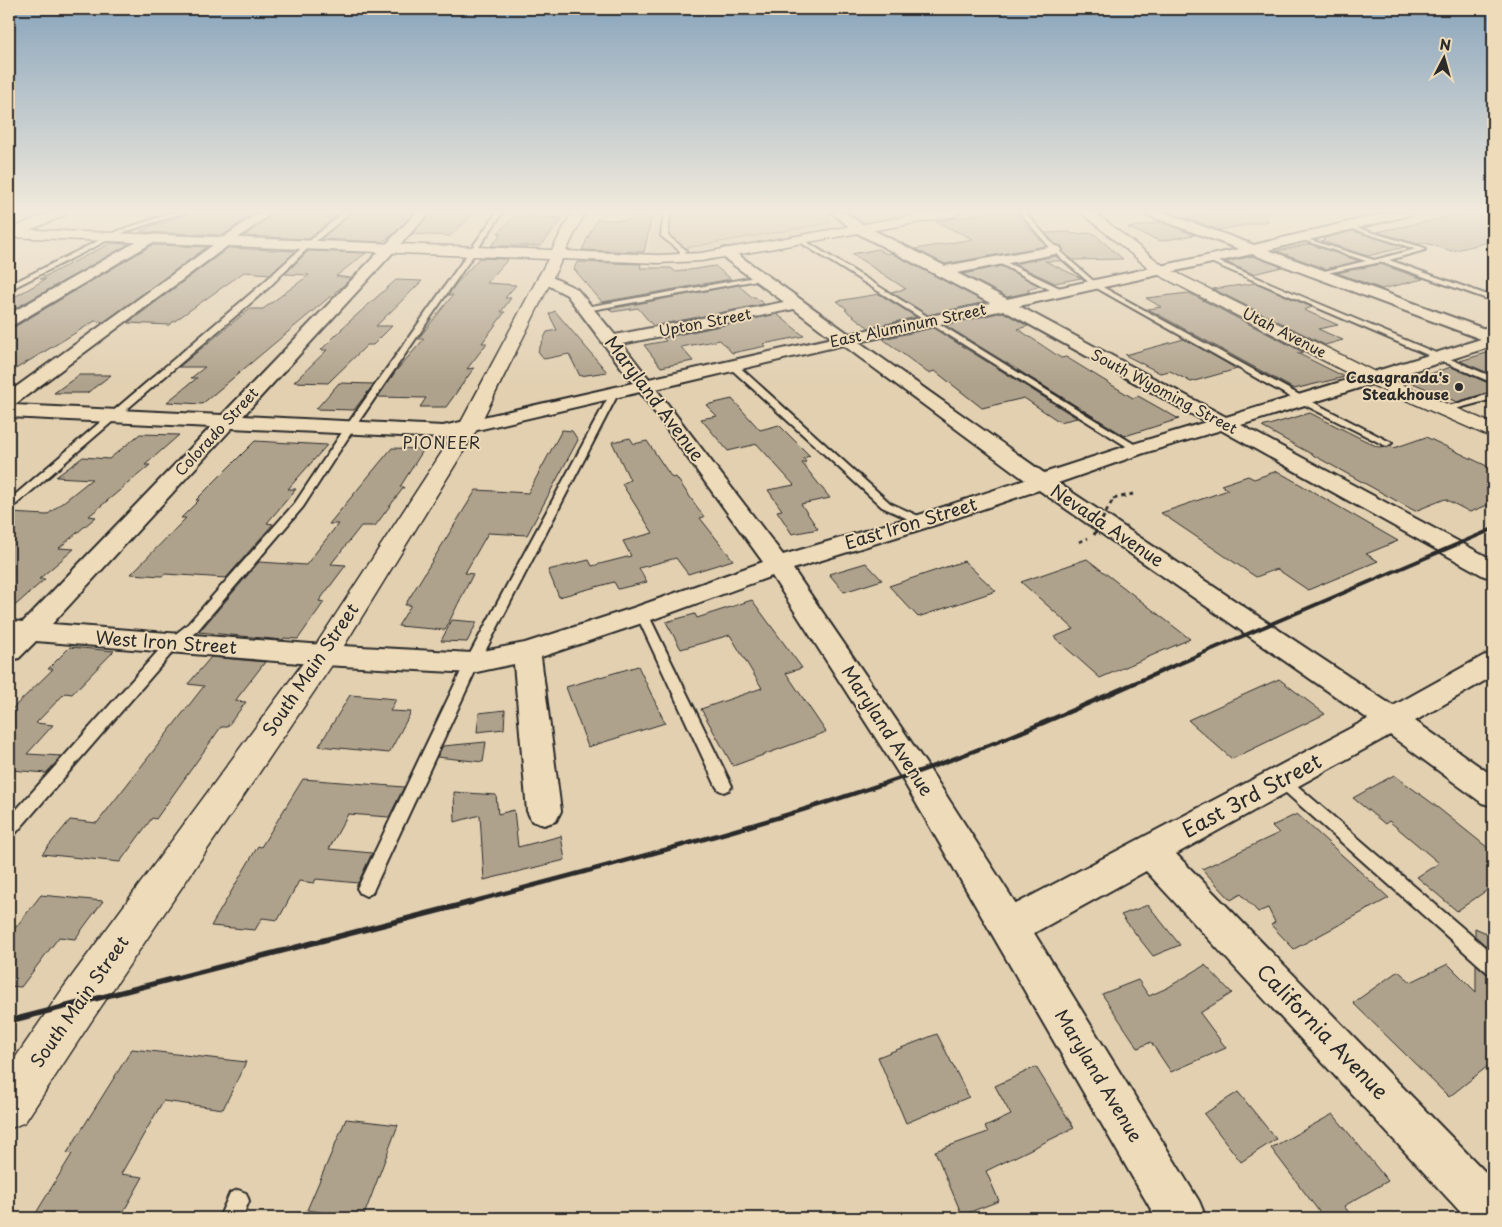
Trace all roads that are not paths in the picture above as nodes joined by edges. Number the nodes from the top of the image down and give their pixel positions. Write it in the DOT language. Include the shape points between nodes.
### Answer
graph roads {
  1 [pos="46,269"];
  2 [pos="97,269"];
  3 [pos="188,269"];
  4 [pos="283,269"];
  5 [pos="372,269"];
  6 [pos="458,269"];
  7 [pos="549,269"];
  8 [pos="554,269"];
  9 [pos="749,269"];
  10 [pos="847,269"];
  11 [pos="940,269"];
  12 [pos="953,269"];
  13 [pos="1016,269"];
  14 [pos="1077,269"];
  15 [pos="1164,269"];
  16 [pos="1230,269"];
  17 [pos="1305,269"];
  18 [pos="1340,269"];
  19 [pos="1404,269"];
  20 [pos="1160,270"];
  21 [pos="943,271"];
  22 [pos="1318,274"];
  23 [pos="761,278"];
  24 [pos="1095,285"];
  25 [pos="9,288"];
  26 [pos="1061,292"];
  27 [pos="1493,299"];
  28 [pos="798,304"];
  29 [pos="1003,305"];
  30 [pos="586,309"];
  31 [pos="9,321"];
  32 [pos="931,321"];
  33 [pos="1493,327"];
  34 [pos="1478,332"];
  35 [pos="844,340"];
  36 [pos="1493,340"];
  37 [pos="611,341"];
  38 [pos="1441,358"];
  39 [pos="732,365"];
  40 [pos="1374,379"];
  41 [pos="1493,380"];
  42 [pos="629,389"];
  43 [pos="1493,396"];
  44 [pos="1302,400"];
  45 [pos="9,401"];
  46 [pos="1440,410"];
  47 [pos="9,411"];
  48 [pos="113,416"];
  49 [pos="228,421"];
  50 [pos="1223,424"];
  51 [pos="469,426"];
  52 [pos="350,427"];
  53 [pos="1493,432"];
  54 [pos="1387,443"];
  55 [pos="1137,449"];
  56 [pos="1042,482"];
  57 [pos="9,505"];
  58 [pos="921,521"];
  59 [pos="778,565"];
  60 [pos="1493,570"];
  61 [pos="642,614"];
  62 [pos="19,631"];
  63 [pos="174,643"];
  64 [pos="9,651"];
  65 [pos="527,652"];
  66 [pos="324,655"];
  67 [pos="472,663"];
  68 [pos="1490,668"];
  69 [pos="1392,720"];
  70 [pos="1281,780"];
  71 [pos="724,786"];
  72 [pos="1493,793"];
  73 [pos="544,811"];
  74 [pos="9,830"];
  75 [pos="1150,851"];
  76 [pos="366,888"];
  77 [pos="1009,927"];
  78 [pos="1493,966"];
  79 [pos="9,1106"];
  80 [pos="1493,1212"];
  81 [pos="1182,1218"];
  1 -- 25 [label="lane"];
  2 -- 31 [label="street"];
  3 -- 45 [label="street"];
  4 -- 48 [label="lane"];
  5 -- 49 [label="street, Colorado Street"];
  6 -- 52 [label="lane"];
  7 -- 51 [label="main road, South Main Street"];
  8 -- 30 [label="street, Maryland Avenue"];
  9 -- 23 [label="street, Nevada Avenue"];
  10 -- 32 [label="lane"];
  11 -- 21 [label="street, South Wyoming Street"];
  12 -- 21 [label="street"];
  13 -- 26 [label="lane"];
  14 -- 24 [label="lane"];
  15 -- 20 [label="street, East Aluminum Street"];
  16 -- 38 [label="lane"];
  17 -- 22 [label="street"];
  18 -- 22 [label="lane"];
  19 -- 27 [label="lane"];
  20 -- 24 [label="street, East Aluminum Street"];
  20 -- 40 [label="main road, Utah Avenue"];
  21 -- 29 [label="street, South Wyoming Street"];
  22 -- 34 [label="street"];
  23 -- 28 [label="street, Nevada Avenue"];
  23 -- 30 [label="lane"];
  24 -- 26 [label="street, East Aluminum Street"];
  24 -- 44 [label="lane"];
  26 -- 29 [label="street, East Aluminum Street"];
  28 -- 35 [label="street, Nevada Avenue"];
  28 -- 37 [label="street, Upton Street"];
  29 -- 32 [label="street, East Aluminum Street"];
  29 -- 50 [label="street, South Wyoming Street"];
  30 -- 37 [label="street, Maryland Avenue"];
  32 -- 35 [label="street, East Aluminum Street"];
  32 -- 55 [label="lane"];
  33 -- 34 [label="lane"];
  34 -- 36 [label="street"];
  35 -- 39 [label="street, East Aluminum Street"];
  35 -- 56 [label="street, Nevada Avenue"];
  36 -- 38 [label="street, East Iron Street"];
  37 -- 42 [label="street, Maryland Avenue"];
  38 -- 40 [label="street, East Iron Street"];
  38 -- 41 [label="lane"];
  39 -- 42 [label="street, East Aluminum Street"];
  39 -- 58 [label="lane" via="886,505"];
  40 -- 44 [label="street, East Iron Street"];
  40 -- 46 [label="main road, Utah Avenue"];
  42 -- 51 [label="street, East Aluminum Street"];
  42 -- 59 [label="street, Maryland Avenue"];
  42 -- 67 [label="lane"];
  43 -- 46 [label="lane"];
  44 -- 50 [label="street, East Iron Street"];
  44 -- 54 [label="lane"];
  46 -- 53 [label="main road, Utah Avenue"];
  47 -- 48 [label="street, East Aluminum Street"];
  48 -- 49 [label="street, East Aluminum Street"];
  48 -- 57 [label="lane"];
  49 -- 52 [label="street, East Aluminum Street"];
  49 -- 62 [label="street, Colorado Street"];
  50 -- 55 [label="street, East Iron Street"];
  50 -- 60 [label="street, South Wyoming Street"];
  51 -- 52 [label="street, East Aluminum Street" via="443,432"];
  51 -- 66 [label="main road, South Main Street"];
  52 -- 63 [label="lane" via="299,505 192,628"];
  55 -- 56 [label="street, East Iron Street"];
  56 -- 58 [label="street, East Iron Street"];
  56 -- 69 [label="street, Nevada Avenue"];
  58 -- 59 [label="street, East Iron Street"];
  59 -- 61 [label="street, East Iron Street"];
  59 -- 77 [label="street, Maryland Avenue" via="915,772"];
  61 -- 65 [label="street, East Iron Street"];
  61 -- 71 [label="lane"];
  62 -- 63 [label="street, West Iron Street"];
  62 -- 64 [label="street, Colorado Street"];
  63 -- 66 [label="street, West Iron Street"];
  63 -- 74 [label="lane"];
  65 -- 67 [label="street, East Iron Street"];
  65 -- 73 [label="street"];
  66 -- 67 [label="street, East Iron Street"];
  66 -- 79 [label="main road, South Main Street"];
  67 -- 76 [label="lane"];
  68 -- 69 [label="street, East 3rd Street"];
  69 -- 70 [label="street, East 3rd Street"];
  69 -- 72 [label="street, Nevada Avenue"];
  70 -- 75 [label="street, East 3rd Street"];
  70 -- 78 [label="lane"];
  75 -- 77 [label="street, East 3rd Street"];
  75 -- 80 [label="street, California Avenue"];
  77 -- 81 [label="street, Maryland Avenue"];
}
